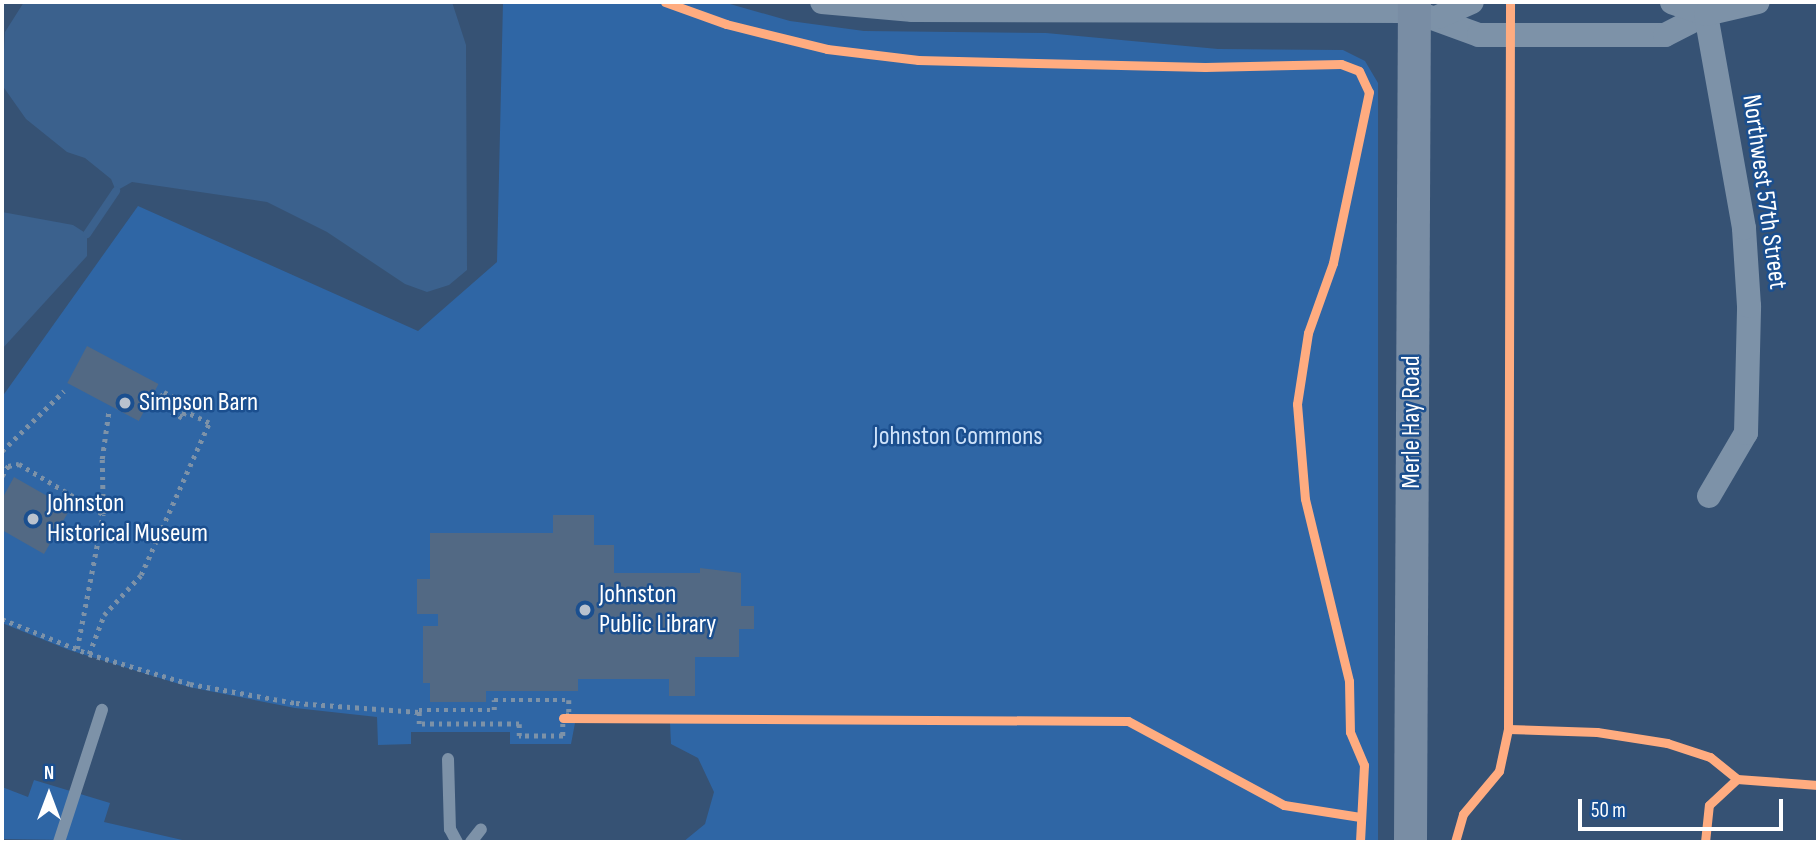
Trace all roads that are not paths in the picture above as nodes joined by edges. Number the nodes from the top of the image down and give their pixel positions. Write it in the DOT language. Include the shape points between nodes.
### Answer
graph roads {
  1 [pos="822,2"];
  2 [pos="1472,2"];
  3 [pos="1672,2"];
  4 [pos="1758,2"];
  5 [pos="1063,6"];
  6 [pos="1422,10"];
  7 [pos="1706,14"];
  8 [pos="1709,496"];
  9 [pos="102,709"];
  10 [pos="448,759"];
  11 [pos="481,829"];
  12 [pos="59,842"];
  13 [pos="457,842"];
  14 [pos="471,842"];
  15 [pos="1410,842"];
  1 -- 5 [label="street" via="913,10"];
  2 -- 6 [label="street"];
  3 -- 7 [label="street"];
  4 -- 7 [label="street"];
  5 -- 6 [label="street"];
  6 -- 7 [label="street" via="1479,35 1665,35"];
  6 -- 15 [label="main road, Merle Hay Road"];
  7 -- 8 [label="street, Northwest 57th Street" via="1745,238 1749,306 1746,433"];
  9 -- 12 [label="lane"];
  10 -- 13 [label="lane" via="450,829"];
  11 -- 14 [label="lane"];
}
